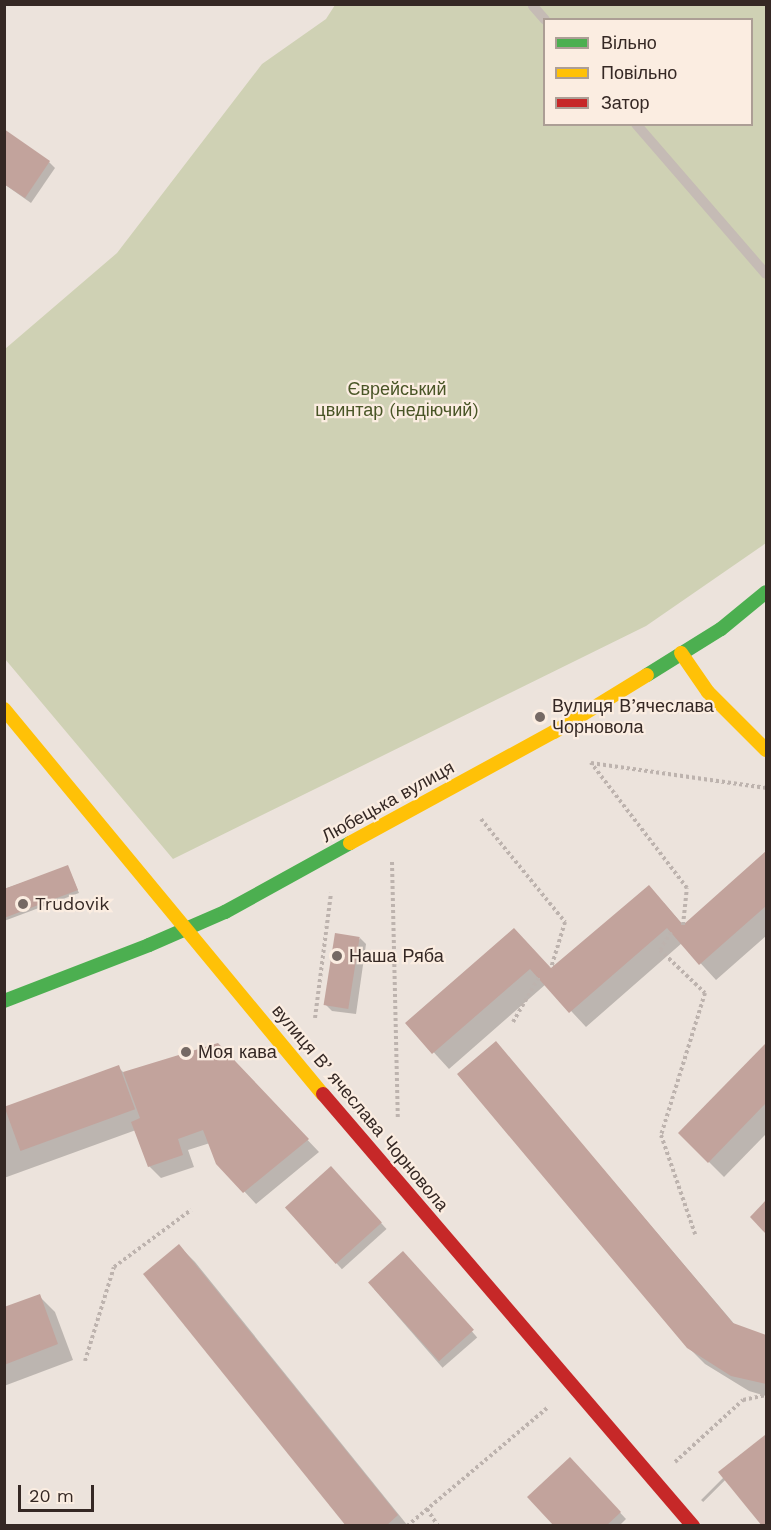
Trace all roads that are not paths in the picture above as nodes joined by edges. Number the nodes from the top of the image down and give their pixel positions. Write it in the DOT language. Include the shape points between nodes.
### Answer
graph roads {
  1 [pos="533,6"];
  2 [pos="543,18"];
  3 [pos="638,126"];
  4 [pos="766,274"];
  5 [pos="766,592"];
  6 [pos="681,653"];
  7 [pos="4,709"];
  8 [pos="766,750"];
  9 [pos="188,929"];
  10 [pos="4,1001"];
  11 [pos="693,1526"];
  1 -- 2 [label="lane"];
  3 -- 4 [label="lane"];
  5 -- 6 [label="main road, Любецька вулиця" via="720,629"];
  6 -- 8 [label="main road" via="708,692"];
  6 -- 9 [label="main road, Любецька вулиця" via="554,732"];
  7 -- 9 [label="main road, вулиця Вʼячеслава Чорновола"];
  9 -- 10 [label="main road, Любецька вулиця"];
  9 -- 11 [label="main road, вулиця Вʼячеслава Чорновола" via="357,1135"];
}
